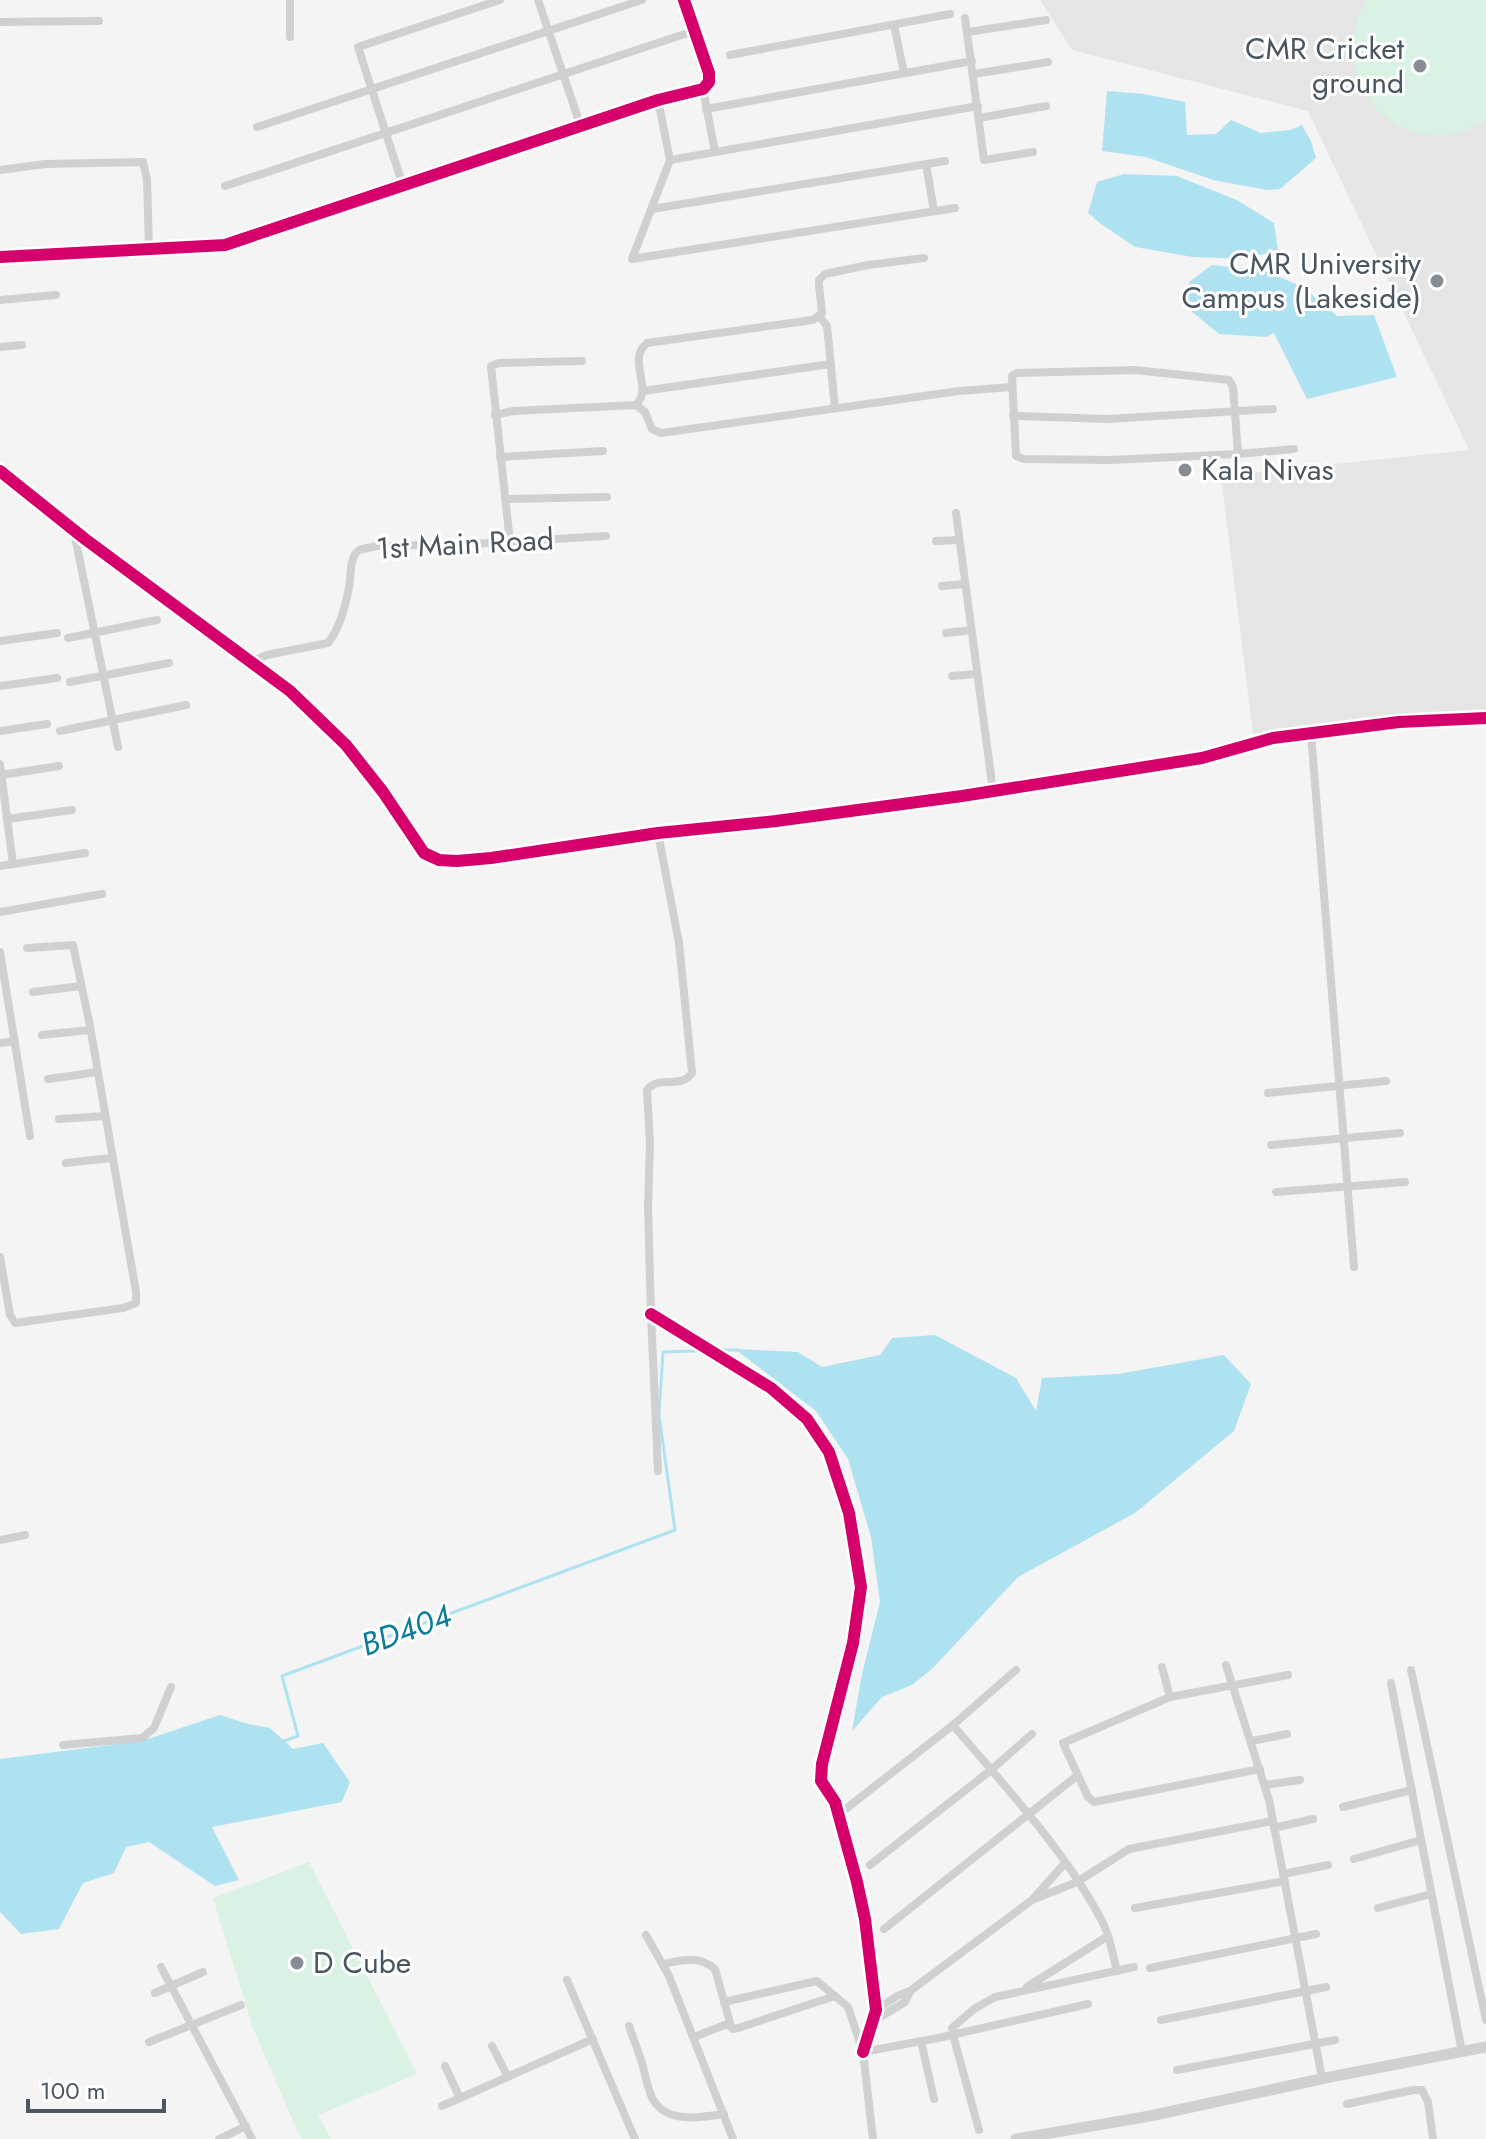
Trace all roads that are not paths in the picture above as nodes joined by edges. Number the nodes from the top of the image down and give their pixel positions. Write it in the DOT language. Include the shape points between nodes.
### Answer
graph roads {
  1 [pos="290,0"];
  2 [pos="500,0"];
  3 [pos="538,0"];
  4 [pos="642,0"];
  5 [pos="684,0"];
  6 [pos="950,14"];
  7 [pos="965,18"];
  8 [pos="1046,20"];
  9 [pos="99,21"];
  10 [pos="0,22"];
  11 [pos="894,25"];
  12 [pos="549,30"];
  13 [pos="694,31"];
  14 [pos="968,32"];
  15 [pos="290,37"];
  16 [pos="730,55"];
  17 [pos="972,61"];
  18 [pos="1048,62"];
  19 [pos="904,73"];
  20 [pos="563,74"];
  21 [pos="974,74"];
  22 [pos="703,89"];
  23 [pos="372,91"];
  24 [pos="658,100"];
  25 [pos="978,106"];
  26 [pos="1046,106"];
  27 [pos="706,109"];
  28 [pos="979,118"];
  29 [pos="257,127"];
  30 [pos="581,127"];
  31 [pos="385,133"];
  32 [pos="715,152"];
  33 [pos="1033,152"];
  34 [pos="670,160"];
  35 [pos="945,161"];
  36 [pos="926,164"];
  37 [pos="0,170"];
  38 [pos="225,186"];
  39 [pos="403,186"];
  40 [pos="955,208"];
  41 [pos="652,209"];
  42 [pos="934,211"];
  43 [pos="149,249"];
  44 [pos="0,257"];
  45 [pos="924,258"];
  46 [pos="56,295"];
  47 [pos="0,300"];
  48 [pos="819,316"];
  49 [pos="22,345"];
  50 [pos="0,347"];
  51 [pos="582,361"];
  52 [pos="831,364"];
  53 [pos="1012,387"];
  54 [pos="643,391"];
  55 [pos="636,405"];
  56 [pos="835,408"];
  57 [pos="1273,409"];
  58 [pos="1235,412"];
  59 [pos="495,415"];
  60 [pos="1013,416"];
  61 [pos="1294,449"];
  62 [pos="603,451"];
  63 [pos="1238,454"];
  64 [pos="500,457"];
  65 [pos="0,471"];
  66 [pos="607,497"];
  67 [pos="505,499"];
  68 [pos="956,513"];
  69 [pos="74,530"];
  70 [pos="606,536"];
  71 [pos="959,540"];
  72 [pos="936,541"];
  73 [pos="510,542"];
  74 [pos="965,584"];
  75 [pos="942,586"];
  76 [pos="157,620"];
  77 [pos="971,630"];
  78 [pos="95,632"];
  79 [pos="57,633"];
  80 [pos="946,633"];
  81 [pos="68,638"];
  82 [pos="0,641"];
  83 [pos="251,662"];
  84 [pos="169,663"];
  85 [pos="976,674"];
  86 [pos="104,675"];
  87 [pos="952,676"];
  88 [pos="57,678"];
  89 [pos="70,682"];
  90 [pos="0,686"];
  91 [pos="186,705"];
  92 [pos="1486,718"];
  93 [pos="113,720"];
  94 [pos="47,724"];
  95 [pos="0,731"];
  96 [pos="60,731"];
  97 [pos="1311,733"];
  98 [pos="118,747"];
  99 [pos="0,764"];
  100 [pos="59,766"];
  101 [pos="1,775"];
  102 [pos="993,791"];
  103 [pos="72,810"];
  104 [pos="7,819"];
  105 [pos="658,833"];
  106 [pos="85,853"];
  107 [pos="13,864"];
  108 [pos="0,866"];
  109 [pos="102,894"];
  110 [pos="0,912"];
  111 [pos="27,948"];
  112 [pos="0,952"];
  113 [pos="81,986"];
  114 [pos="33,992"];
  115 [pos="90,1030"];
  116 [pos="42,1035"];
  117 [pos="15,1041"];
  118 [pos="0,1043"];
  119 [pos="98,1072"];
  120 [pos="48,1079"];
  121 [pos="1386,1081"];
  122 [pos="1339,1086"];
  123 [pos="1268,1093"];
  124 [pos="105,1116"];
  125 [pos="59,1119"];
  126 [pos="1400,1133"];
  127 [pos="30,1136"];
  128 [pos="1343,1138"];
  129 [pos="1271,1145"];
  130 [pos="111,1158"];
  131 [pos="66,1163"];
  132 [pos="1405,1182"];
  133 [pos="1347,1187"];
  134 [pos="1276,1192"];
  135 [pos="0,1257"];
  136 [pos="1354,1267"];
  137 [pos="651,1314"];
  138 [pos="658,1471"];
  139 [pos="25,1535"];
  140 [pos="0,1540"];
  141 [pos="1226,1665"];
  142 [pos="1162,1667"];
  143 [pos="1016,1670"];
  144 [pos="1411,1670"];
  145 [pos="1288,1675"];
  146 [pos="1391,1683"];
  147 [pos="1232,1685"];
  148 [pos="171,1687"];
  149 [pos="1170,1697"];
  150 [pos="953,1725"];
  151 [pos="1032,1734"];
  152 [pos="1287,1734"];
  153 [pos="1252,1741"];
  154 [pos="63,1745"];
  155 [pos="1260,1769"];
  156 [pos="991,1770"];
  157 [pos="1078,1775"];
  158 [pos="1300,1780"];
  159 [pos="1265,1785"];
  160 [pos="1412,1790"];
  161 [pos="1343,1807"];
  162 [pos="1027,1814"];
  163 [pos="838,1815"];
  164 [pos="1313,1819"];
  165 [pos="1274,1824"];
  166 [pos="1421,1840"];
  167 [pos="1354,1859"];
  168 [pos="1065,1863"];
  169 [pos="870,1865"];
  170 [pos="1328,1865"];
  171 [pos="1284,1878"];
  172 [pos="1077,1882"];
  173 [pos="1431,1894"];
  174 [pos="1032,1900"];
  175 [pos="1135,1908"];
  176 [pos="1378,1908"];
  177 [pos="884,1929"];
  178 [pos="1316,1934"];
  179 [pos="646,1935"];
  180 [pos="1108,1936"];
  181 [pos="1296,1938"];
  182 [pos="663,1964"];
  183 [pos="161,1967"];
  184 [pos="1134,1967"];
  185 [pos="1150,1968"];
  186 [pos="1117,1971"];
  187 [pos="203,1972"];
  188 [pos="567,1980"];
  189 [pos="171,1985"];
  190 [pos="1326,1987"];
  191 [pos="910,1991"];
  192 [pos="1022,1991"];
  193 [pos="1306,1991"];
  194 [pos="155,1993"];
  195 [pos="835,1996"];
  196 [pos="724,2002"];
  197 [pos="1088,2004"];
  198 [pos="241,2005"];
  199 [pos="876,2010"];
  200 [pos="1161,2020"];
  201 [pos="1486,2020"];
  202 [pos="872,2022"];
  203 [pos="190,2025"];
  204 [pos="629,2026"];
  205 [pos="731,2026"];
  206 [pos="953,2032"];
  207 [pos="694,2037"];
  208 [pos="593,2039"];
  209 [pos="1335,2040"];
  210 [pos="921,2041"];
  211 [pos="149,2042"];
  212 [pos="1316,2044"];
  213 [pos="492,2046"];
  214 [pos="1486,2047"];
  215 [pos="863,2052"];
  216 [pos="1462,2052"];
  217 [pos="445,2066"];
  218 [pos="1177,2070"];
  219 [pos="508,2077"];
  220 [pos="1322,2078"];
  221 [pos="460,2098"];
  222 [pos="934,2099"];
  223 [pos="1347,2104"];
  224 [pos="442,2106"];
  225 [pos="724,2114"];
  226 [pos="246,2126"];
  227 [pos="979,2130"];
  228 [pos="219,2139"];
  229 [pos="252,2139"];
  230 [pos="635,2139"];
  231 [pos="733,2139"];
  232 [pos="873,2139"];
  233 [pos="1016,2139"];
  234 [pos="1433,2139"];
  1 -- 15 [label="street"];
  2 -- 23 [label="street" via="358,47"];
  3 -- 12 [label="street"];
  4 -- 12 [label="street"];
  5 -- 13 [label="street"];
  6 -- 11 [label="street"];
  7 -- 14 [label="street"];
  8 -- 14 [label="street"];
  9 -- 10 [label="street"];
  11 -- 16 [label="street"];
  11 -- 19 [label="street"];
  12 -- 20 [label="street"];
  12 -- 23 [label="street"];
  13 -- 20 [label="street"];
  13 -- 22 [label="street" via="709,73"];
  14 -- 17 [label="street"];
  17 -- 19 [label="street"];
  17 -- 21 [label="street"];
  18 -- 21 [label="street"];
  19 -- 27 [label="street"];
  20 -- 30 [label="street"];
  20 -- 31 [label="street"];
  21 -- 25 [label="street"];
  22 -- 24 [label="street"];
  22 -- 27 [label="street"];
  23 -- 29 [label="street"];
  23 -- 31 [label="street"];
  24 -- 30 [label="street"];
  24 -- 34 [label="street"];
  25 -- 28 [label="street"];
  25 -- 32 [label="street"];
  26 -- 28 [label="street"];
  27 -- 32 [label="street"];
  28 -- 33 [label="street" via="984,160"];
  30 -- 39 [label="street"];
  31 -- 38 [label="street"];
  31 -- 39 [label="street"];
  32 -- 34 [label="street"];
  34 -- 41 [label="street"];
  35 -- 36 [label="street"];
  36 -- 41 [label="street"];
  36 -- 42 [label="street"];
  37 -- 43 [label="street" via="143,162"];
  39 -- 43 [label="street" via="225,245"];
  40 -- 42 [label="street"];
  41 -- 42 [label="street" via="632,259"];
  43 -- 44 [label="street"];
  45 -- 48 [label="street" via="825,274 819,280"];
  46 -- 47 [label="street"];
  48 -- 52 [label="street" via="827,326"];
  48 -- 54 [label="street" via="647,343 638,355"];
  49 -- 50 [label="street"];
  51 -- 59 [label="street" via="491,366"];
  52 -- 54 [label="street"];
  52 -- 56 [label="street"];
  53 -- 56 [label="street"];
  53 -- 58 [label="street" via="1017,373 1135,370 1226,378 1233,387"];
  53 -- 60 [label="street"];
  54 -- 55 [label="street"];
  55 -- 56 [label="street" via="652,429 661,433"];
  55 -- 59 [label="street"];
  57 -- 58 [label="street"];
  58 -- 60 [label="street" via="1108,419"];
  58 -- 63 [label="street"];
  59 -- 64 [label="street"];
  60 -- 63 [label="street" via="1019,458"];
  61 -- 63 [label="street"];
  62 -- 64 [label="street"];
  64 -- 67 [label="street"];
  65 -- 69 [label="street"];
  66 -- 67 [label="street"];
  67 -- 73 [label="street"];
  68 -- 71 [label="street"];
  69 -- 78 [label="street"];
  69 -- 83 [label="street"];
  70 -- 73 [label="street, 1st Main Road"];
  71 -- 72 [label="street"];
  71 -- 74 [label="street"];
  73 -- 83 [label="street, 1st Main Road" via="361,549 353,559 340,621 328,643"];
  74 -- 75 [label="street"];
  74 -- 77 [label="street"];
  76 -- 78 [label="street"];
  77 -- 80 [label="street"];
  77 -- 85 [label="street"];
  78 -- 81 [label="street"];
  78 -- 86 [label="street"];
  79 -- 82 [label="street"];
  83 -- 105 [label="street" via="346,745 432,858 491,858"];
  84 -- 86 [label="street"];
  85 -- 87 [label="street"];
  85 -- 102 [label="street"];
  86 -- 89 [label="street"];
  86 -- 93 [label="street"];
  88 -- 90 [label="street"];
  91 -- 93 [label="street"];
  92 -- 97 [label="street"];
  93 -- 96 [label="street"];
  93 -- 98 [label="street"];
  94 -- 95 [label="street"];
  97 -- 102 [label="street" via="1202,758"];
  97 -- 122 [label="street"];
  99 -- 101 [label="street"];
  100 -- 101 [label="street"];
  101 -- 104 [label="street"];
  102 -- 105 [label="street"];
  103 -- 104 [label="street"];
  104 -- 107 [label="street"];
  105 -- 137 [label="street" via="679,943 692,1073 684,1081 657,1082 647,1090"];
  106 -- 107 [label="street"];
  107 -- 108 [label="street"];
  109 -- 110 [label="street"];
  111 -- 113 [label="street" via="73,945"];
  112 -- 117 [label="street"];
  113 -- 114 [label="street"];
  113 -- 115 [label="street"];
  115 -- 116 [label="street"];
  115 -- 119 [label="street"];
  117 -- 118 [label="street"];
  117 -- 127 [label="street"];
  119 -- 120 [label="street"];
  119 -- 124 [label="street"];
  121 -- 122 [label="street"];
  122 -- 123 [label="street"];
  122 -- 128 [label="street"];
  124 -- 125 [label="street"];
  124 -- 130 [label="street"];
  126 -- 128 [label="street"];
  128 -- 129 [label="street"];
  128 -- 133 [label="street"];
  130 -- 131 [label="street"];
  130 -- 135 [label="street" via="136,1292 133,1305 15,1323"];
  132 -- 133 [label="street"];
  133 -- 134 [label="street"];
  133 -- 136 [label="street"];
  137 -- 138 [label="street"];
  137 -- 163 [label="street" via="771,1388 807,1419 829,1452 849,1513 861,1587 853,1643 822,1764 821,1781"];
  139 -- 140 [label="street"];
  141 -- 147 [label="street"];
  142 -- 149 [label="street"];
  143 -- 150 [label="street"];
  144 -- 201 [label="street"];
  145 -- 147 [label="street"];
  146 -- 160 [label="street"];
  147 -- 149 [label="street"];
  147 -- 153 [label="street"];
  148 -- 154 [label="street" via="154,1728 142,1738"];
  149 -- 157 [label="street" via="1063,1743"];
  150 -- 156 [label="street"];
  150 -- 163 [label="street"];
  151 -- 156 [label="street"];
  152 -- 153 [label="street"];
  153 -- 155 [label="street"];
  155 -- 157 [label="street" via="1094,1802"];
  155 -- 159 [label="street"];
  156 -- 162 [label="street"];
  156 -- 169 [label="street"];
  157 -- 162 [label="street"];
  158 -- 159 [label="street"];
  159 -- 165 [label="street"];
  160 -- 161 [label="street"];
  160 -- 166 [label="street"];
  162 -- 168 [label="street"];
  162 -- 177 [label="street"];
  163 -- 199 [label="street" via="865,1919"];
  164 -- 165 [label="street"];
  165 -- 171 [label="street"];
  165 -- 172 [label="street" via="1129,1849"];
  166 -- 167 [label="street"];
  166 -- 173 [label="street"];
  168 -- 172 [label="street"];
  168 -- 174 [label="street"];
  170 -- 171 [label="street"];
  171 -- 175 [label="street"];
  171 -- 181 [label="street"];
  172 -- 174 [label="street"];
  172 -- 180 [label="street"];
  173 -- 176 [label="street"];
  173 -- 216 [label="street"];
  174 -- 191 [label="street"];
  178 -- 181 [label="street"];
  179 -- 182 [label="street"];
  180 -- 186 [label="street"];
  180 -- 192 [label="street"];
  181 -- 185 [label="street"];
  181 -- 193 [label="street"];
  182 -- 196 [label="street" via="693,1958 712,1965"];
  182 -- 207 [label="street"];
  183 -- 189 [label="street"];
  184 -- 186 [label="street"];
  186 -- 192 [label="street"];
  187 -- 189 [label="street"];
  188 -- 208 [label="street"];
  189 -- 194 [label="street"];
  189 -- 203 [label="street"];
  190 -- 193 [label="street"];
  191 -- 199 [label="street"];
  191 -- 202 [label="street" via="905,2002"];
  192 -- 206 [label="street" via="986,2001"];
  193 -- 200 [label="street"];
  193 -- 212 [label="street"];
  195 -- 196 [label="street" via="817,1981"];
  195 -- 205 [label="street"];
  195 -- 215 [label="street" via="848,2007"];
  196 -- 205 [label="street"];
  197 -- 206 [label="street"];
  198 -- 203 [label="street"];
  199 -- 202 [label="street"];
  202 -- 215 [label="street"];
  203 -- 211 [label="street"];
  203 -- 226 [label="street"];
  204 -- 225 [label="street" via="648,2093 665,2112 686,2117"];
  205 -- 207 [label="street"];
  206 -- 210 [label="street"];
  206 -- 227 [label="street"];
  207 -- 225 [label="street"];
  208 -- 219 [label="street"];
  208 -- 230 [label="street"];
  209 -- 212 [label="street"];
  210 -- 215 [label="street"];
  210 -- 222 [label="street"];
  212 -- 218 [label="street"];
  212 -- 220 [label="street"];
  213 -- 219 [label="street"];
  214 -- 216 [label="street"];
  215 -- 232 [label="street"];
  216 -- 220 [label="street"];
  217 -- 221 [label="street"];
  219 -- 221 [label="street"];
  220 -- 233 [label="street"];
  221 -- 224 [label="street"];
  223 -- 234 [label="street" via="1422,2090"];
  225 -- 231 [label="street"];
  226 -- 228 [label="street"];
  226 -- 229 [label="street"];
}
